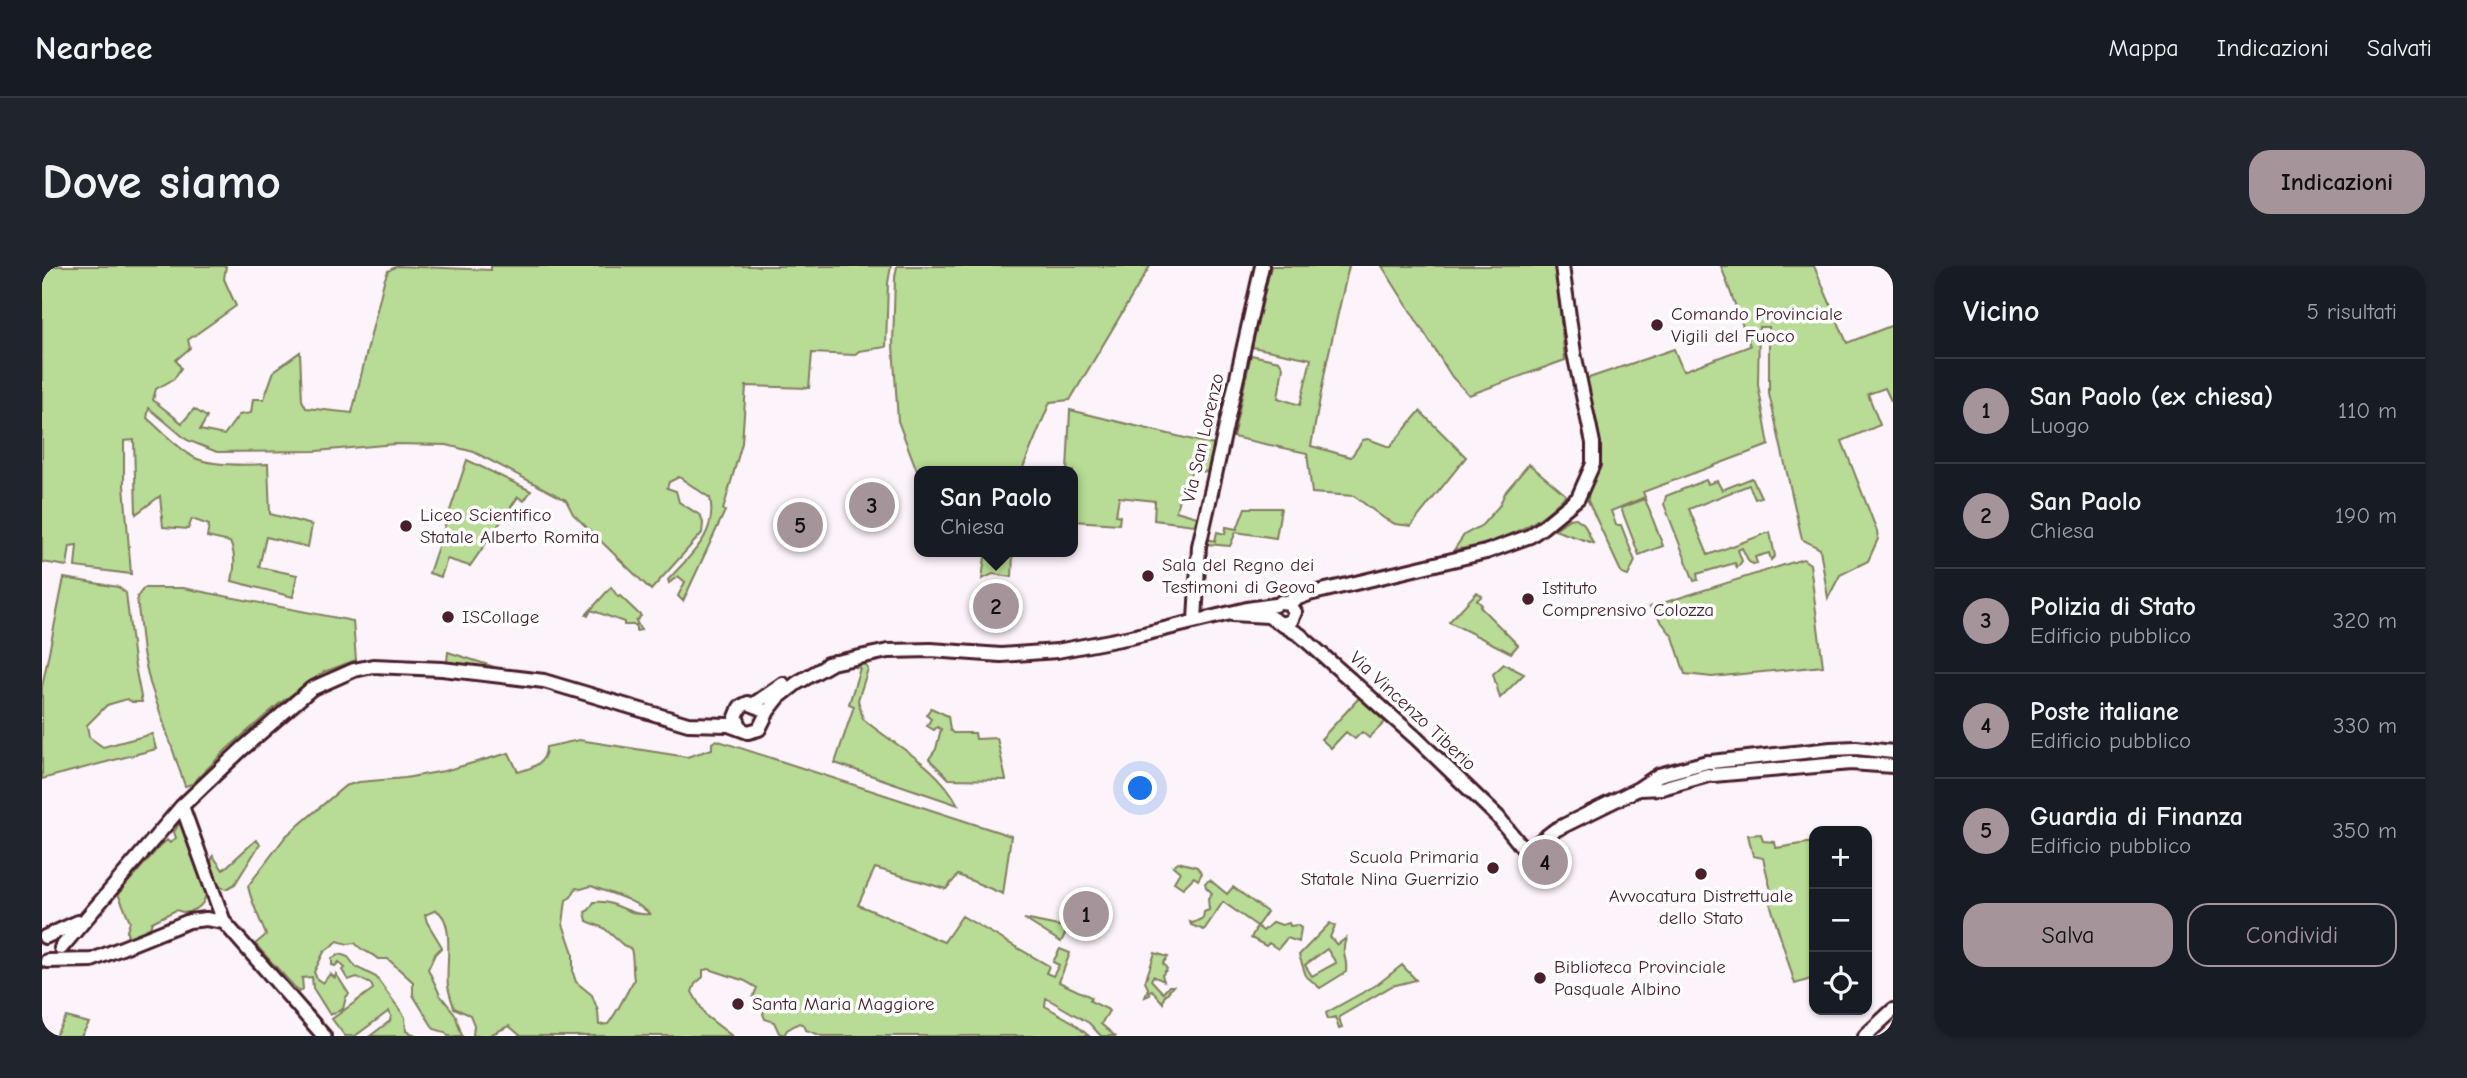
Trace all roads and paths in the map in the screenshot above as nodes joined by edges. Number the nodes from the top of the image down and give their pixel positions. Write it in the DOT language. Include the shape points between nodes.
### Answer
graph roads {
  1 [pos="1262,266"];
  2 [pos="1562,266"];
  3 [pos="1285,613"];
  4 [pos="1195,621"];
  5 [pos="834,662"];
  6 [pos="754,704"];
  7 [pos="737,713"];
  8 [pos="765,718"];
  9 [pos="708,725"];
  10 [pos="741,728"];
  11 [pos="1893,752"];
  12 [pos="1893,766"];
  13 [pos="1710,769"];
  14 [pos="182,806"];
  15 [pos="92,911"];
  16 [pos="223,922"];
  17 [pos="44,936"];
  18 [pos="61,948"];
  19 [pos="92,960"];
  20 [pos="45,962"];
  21 [pos="1893,1010"];
  22 [pos="324,1036"];
  23 [pos="1865,1036"];
  1 -- 4 [label="main road, Via San Lorenzo" via="1199,546"];
  2 -- 3 [label="main road" via="1592,443 1593,464 1578,498 1543,527 1514,542 1315,594"];
  3 -- 4 [label="main road" via="1231,614"];
  3 -- 13 [label="main road, Via Vincenzo Tiberio" via="1300,635 1498,817 1526,852 1555,830 1659,775"];
  4 -- 5 [label="main road" via="1057,651 1001,655 888,651"];
  5 -- 6 [label="main road" via="792,677"];
  5 -- 8 [label="main road" via="786,691"];
  6 -- 7 [label="main road" via="744,705"];
  6 -- 8 [label="main road"];
  7 -- 9 [label="main road"];
  7 -- 10 [label="main road"];
  8 -- 10 [label="main road" via="754,732"];
  9 -- 10 [label="main road"];
  9 -- 14 [label="main road" via="688,724 544,681 373,666 334,677 303,696"];
  11 -- 13 [label="main road" via="1831,750"];
  12 -- 13 [label="main road" via="1852,763"];
  14 -- 15 [label="main road"];
  14 -- 16 [label="main road"];
  15 -- 17 [label="main road" via="73,926"];
  15 -- 18 [label="main road"];
  16 -- 19 [label="main road" via="189,921"];
  16 -- 22 [label="main road"];
  17 -- 18 [label="main road"];
  18 -- 19 [label="main road" via="73,957"];
  18 -- 20 [label="main road"];
  19 -- 20 [label="main road"];
  21 -- 23 [label="main road"];
}
